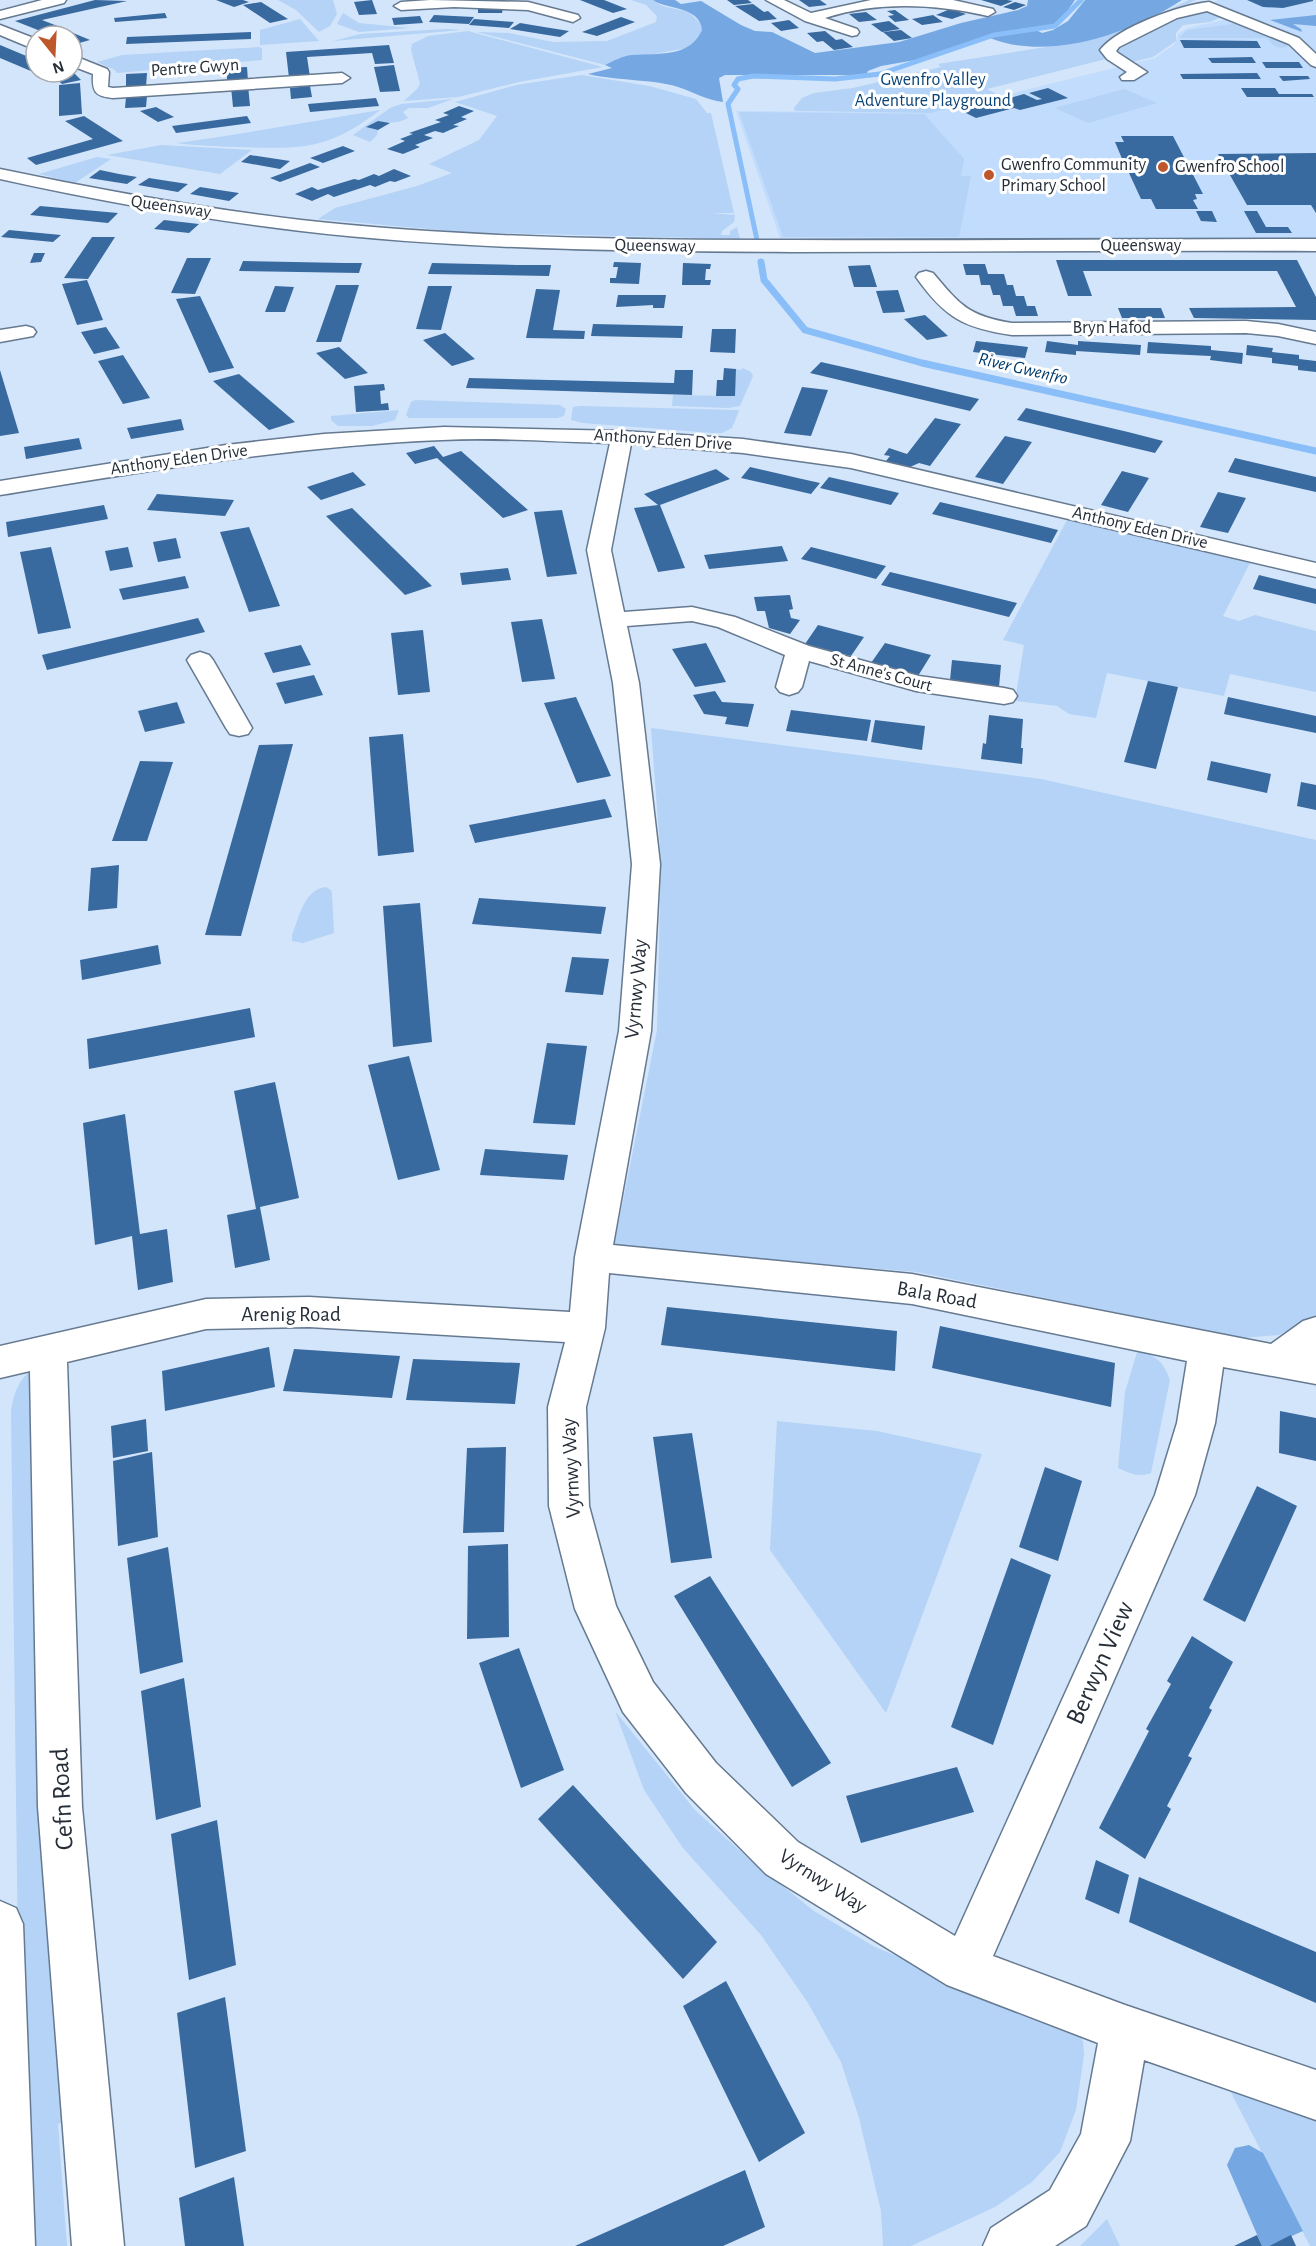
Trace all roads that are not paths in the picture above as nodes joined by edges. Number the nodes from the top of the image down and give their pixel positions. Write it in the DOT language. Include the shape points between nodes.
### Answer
graph roads {
  1 [pos="59,0"];
  2 [pos="773,0"];
  3 [pos="453,1"];
  4 [pos="401,6"];
  5 [pos="988,12"];
  6 [pos="0,15"];
  7 [pos="573,18"];
  8 [pos="810,18"];
  9 [pos="0,30"];
  10 [pos="852,32"];
  11 [pos="24,40"];
  12 [pos="1316,62"];
  13 [pos="84,65"];
  14 [pos="342,77"];
  15 [pos="1128,77"];
  16 [pos="0,174"];
  17 [pos="1316,245"];
  18 [pos="926,277"];
  19 [pos="26,332"];
  20 [pos="0,336"];
  21 [pos="1316,338"];
  22 [pos="622,437"];
  23 [pos="0,488"];
  24 [pos="1316,570"];
  25 [pos="615,620"];
  26 [pos="799,650"];
  27 [pos="200,660"];
  28 [pos="789,687"];
  29 [pos="1004,696"];
  30 [pos="239,728"];
  31 [pos="593,1257"];
  32 [pos="587,1328"];
  33 [pos="1316,1332"];
  34 [pos="1206,1349"];
  35 [pos="48,1350"];
  36 [pos="1276,1361"];
  37 [pos="0,1362"];
  38 [pos="1316,1368"];
  39 [pos="0,1924"];
  40 [pos="964,1968"];
  41 [pos="1125,2029"];
  42 [pos="1316,2095"];
  43 [pos="9,2246"];
  44 [pos="98,2246"];
  45 [pos="1009,2246"];
  1 -- 6 [label="street"];
  2 -- 8 [label="street"];
  3 -- 4 [label="street"];
  3 -- 7 [label="street" via="528,6"];
  5 -- 8 [label="street" via="933,2 826,12"];
  8 -- 10 [label="street"];
  9 -- 11 [label="street"];
  12 -- 15 [label="street" via="1286,37 1209,6 1180,10 1114,44 1108,50 1112,56 1139,72"];
  13 -- 14 [label="street, Pentre Gwyn" via="101,72 100,89 113,93"];
  16 -- 17 [label="street, Queensway" via="113,199 221,214 348,230 498,240 701,247"];
  18 -- 21 [label="street, Bryn Hafod" via="956,313 967,320 994,326 1246,327"];
  19 -- 20 [label="street"];
  22 -- 23 [label="street, Anthony Eden Drive" via="444,433 324,441 216,453"];
  22 -- 24 [label="street, Anthony Eden Drive" via="743,446 851,460"];
  22 -- 25 [label="street, Vyrnwy Way" via="599,550"];
  25 -- 26 [label="street, St Anne's Court" via="692,614 726,622"];
  25 -- 31 [label="street, Vyrnwy Way" via="646,864 635,1031"];
  26 -- 28 [label="street"];
  26 -- 29 [label="street, St Anne's Court" via="916,683 963,704"];
  27 -- 30 [label="street"];
  31 -- 32 [label="street, Vyrnwy Way"];
  31 -- 34 [label="street, Bala Road" via="912,1289"];
  32 -- 35 [label="street, Arenig Road" via="309,1312 206,1314"];
  32 -- 40 [label="street, Vyrnwy Way" via="567,1407 569,1506 596,1609 638,1696 701,1778 782,1858"];
  33 -- 36 [label="street"];
  34 -- 36 [label="street, Bala Road"];
  34 -- 40 [label="street, Berwyn View" via="1196,1423 1175,1495"];
  35 -- 37 [label="street, Arenig Road"];
  35 -- 44 [label="street, Cefn Road" via="60,1806"];
  36 -- 38 [label="street, Bala Road"];
  39 -- 43 [label="street"];
  40 -- 41 [label="street, Vyrnwy Way"];
  41 -- 42 [label="street, Vyrnwy Way"];
  41 -- 45 [label="street" via="1105,2141 1068,2208"];
}
